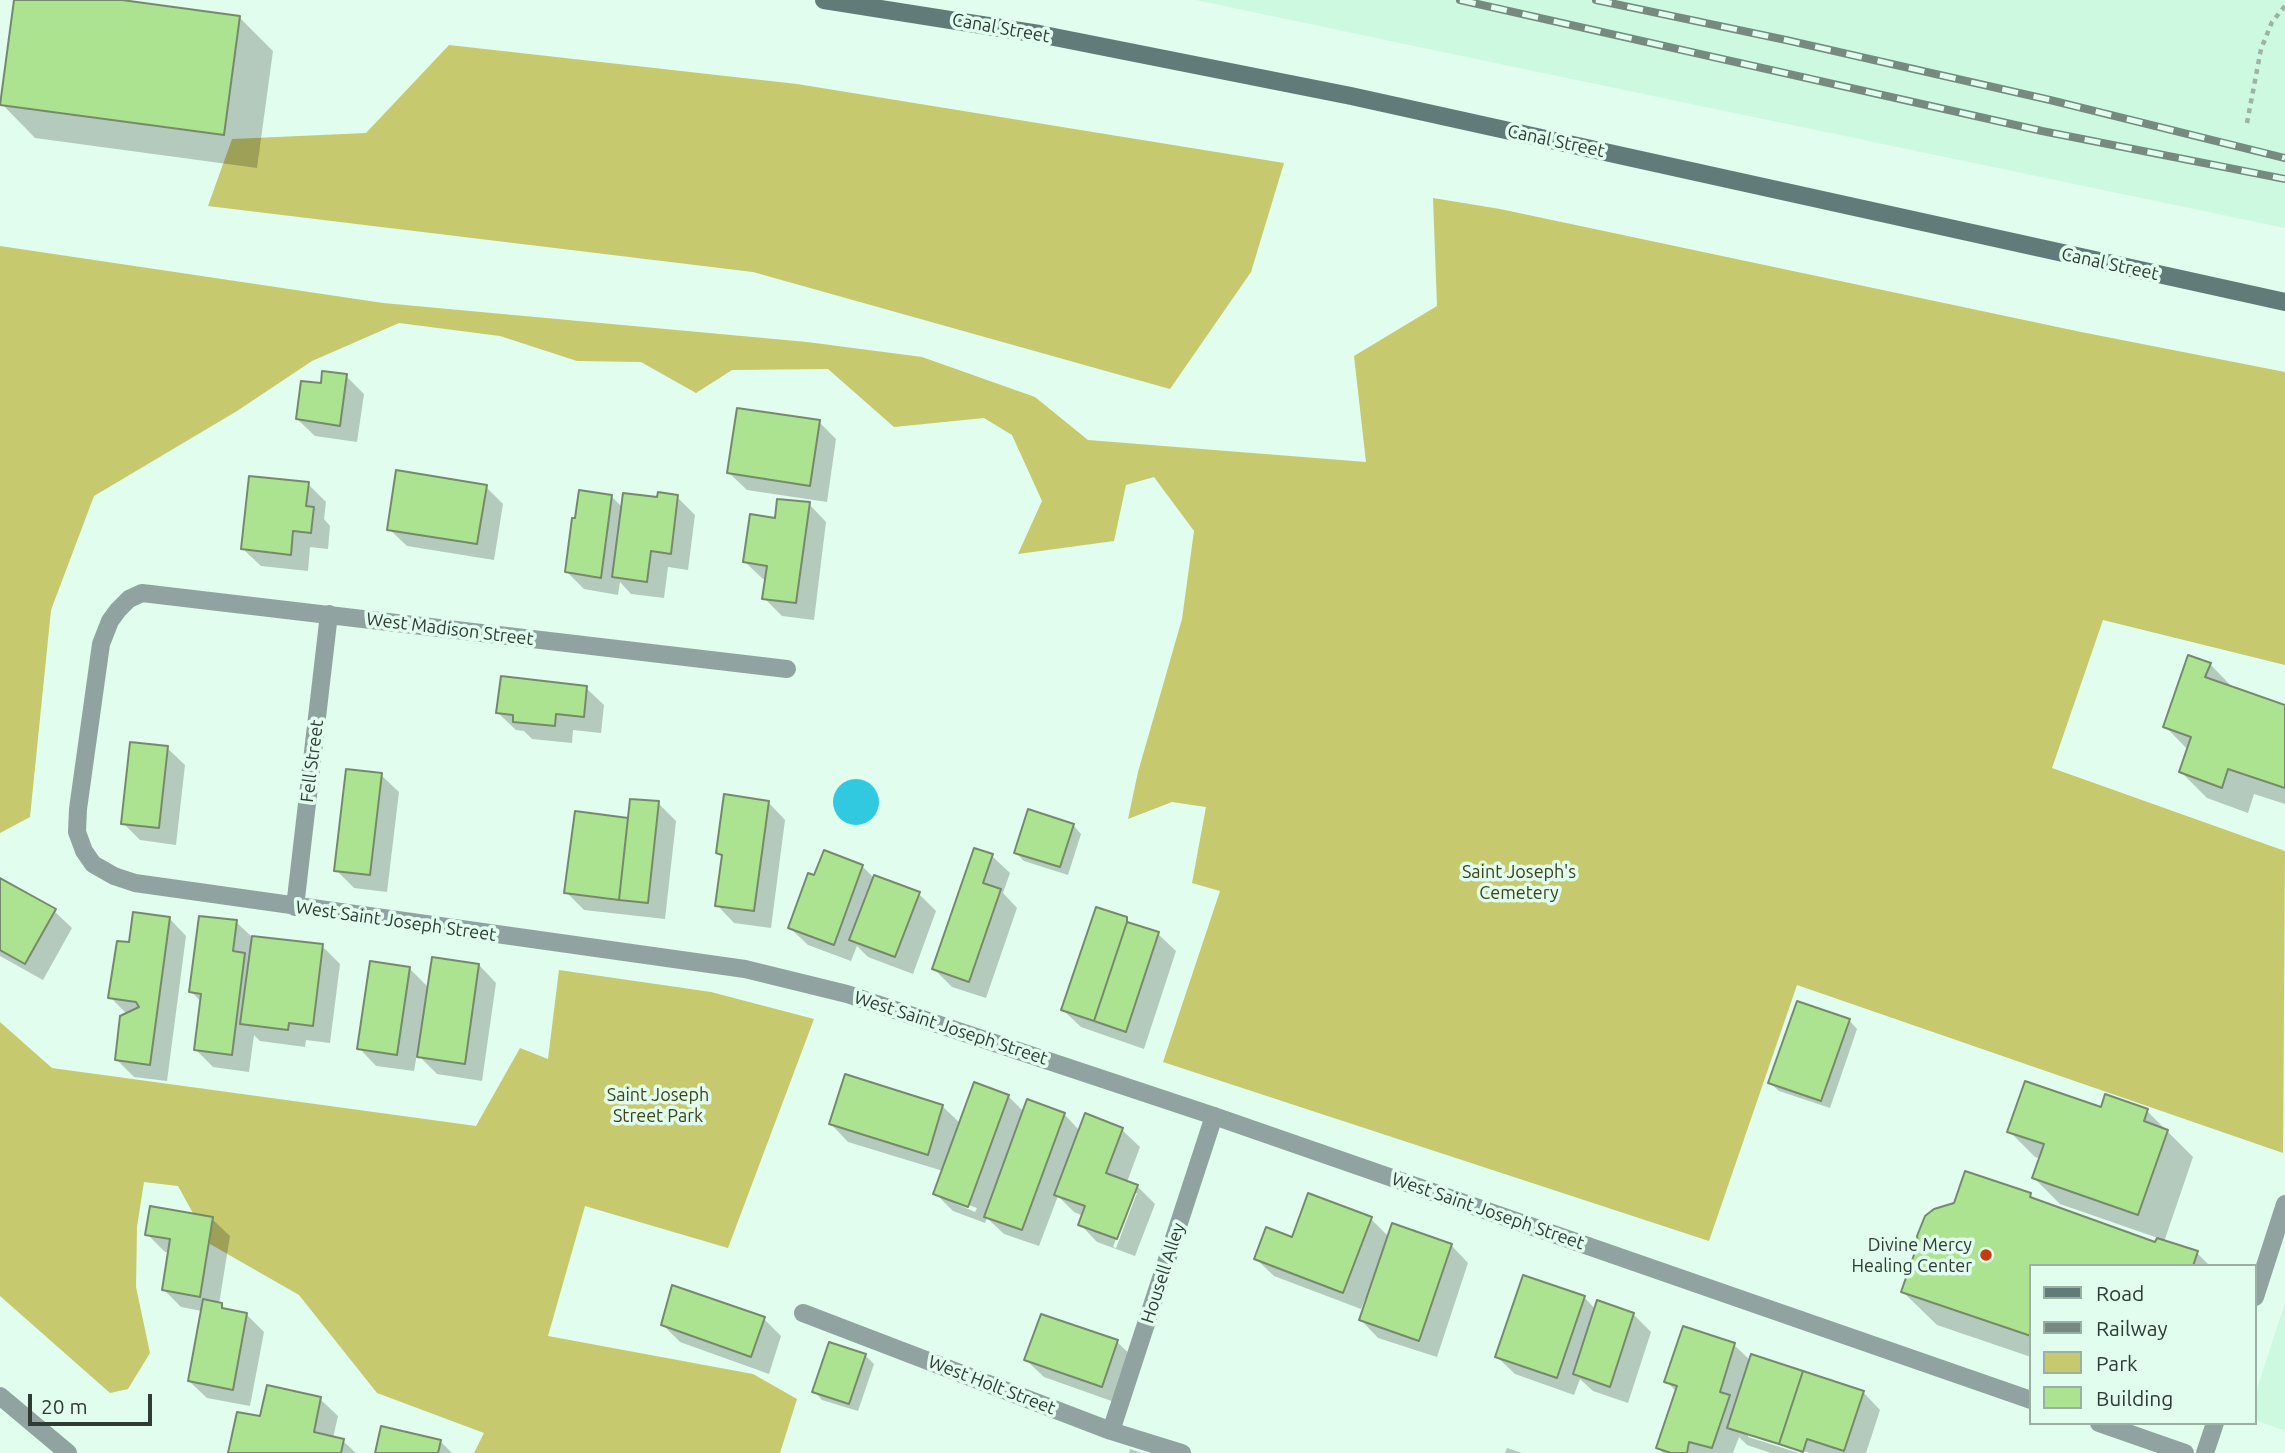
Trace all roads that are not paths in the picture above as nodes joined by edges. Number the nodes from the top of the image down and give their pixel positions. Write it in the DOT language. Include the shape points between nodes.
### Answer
graph roads {
  1 [pos="824,0"];
  2 [pos="2285,302"];
  3 [pos="118,610"];
  4 [pos="329,614"];
  5 [pos="787,669"];
  6 [pos="295,907"];
  7 [pos="1214,1116"];
  8 [pos="2285,1204"];
  9 [pos="2257,1291"];
  10 [pos="803,1313"];
  11 [pos="0,1396"];
  12 [pos="2030,1400"];
  13 [pos="2105,1425"];
  14 [pos="2214,1425"];
  15 [pos="1111,1431"];
  16 [pos="68,1453"];
  17 [pos="1182,1453"];
  18 [pos="2185,1453"];
  19 [pos="2205,1453"];
  1 -- 2 [label="street, Canal Street" via="1039,34 1351,96"];
  3 -- 4 [label="street, West Madison Street" via="129,599 150,593"];
  3 -- 6 [label="street, West Saint Joseph Street" via="101,644 89,727 77,821 84,851 104,871 135,883"];
  4 -- 5 [label="street, West Madison Street"];
  4 -- 6 [label="street, Fell Street"];
  6 -- 7 [label="street, West Saint Joseph Street" via="776,975 889,1007"];
  7 -- 12 [label="street, West Saint Joseph Street"];
  7 -- 15 [label="street, Housell Alley"];
  8 -- 9 [label="street"];
  10 -- 15 [label="street, West Holt Street"];
  11 -- 16 [label="street"];
  13 -- 18 [label="street"];
  14 -- 19 [label="street"];
  15 -- 17 [label="street, West Holt Street"];
}
